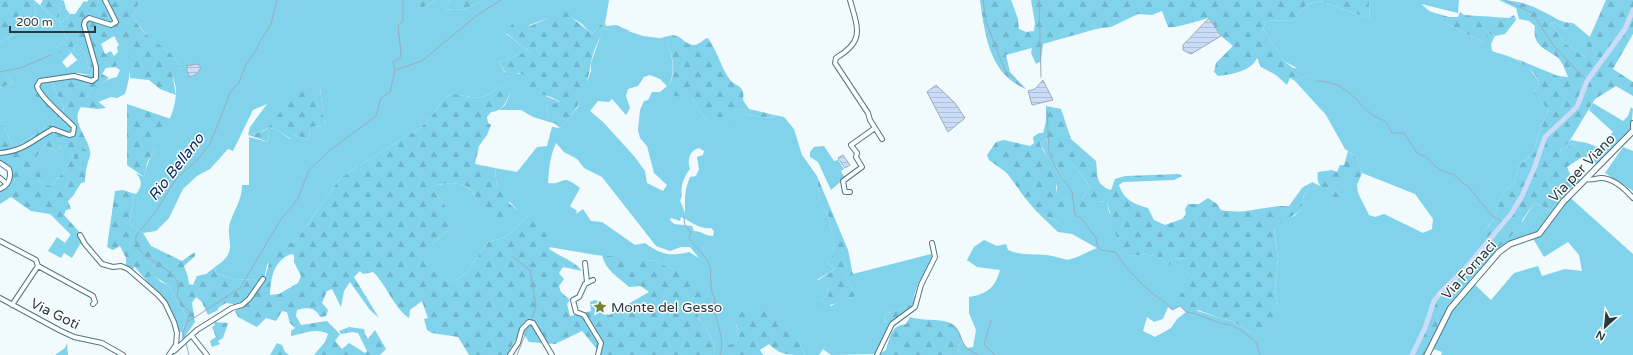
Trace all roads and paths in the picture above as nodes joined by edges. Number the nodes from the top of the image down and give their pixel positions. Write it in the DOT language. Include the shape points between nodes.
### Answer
graph roads {
  1 [pos="105,0"];
  2 [pos="850,0"];
  3 [pos="1633,123"];
  4 [pos="875,128"];
  5 [pos="1633,128"];
  6 [pos="1633,131"];
  7 [pos="882,138"];
  8 [pos="0,153"];
  9 [pos="0,163"];
  10 [pos="0,178"];
  11 [pos="1586,179"];
  12 [pos="7,184"];
  13 [pos="0,189"];
  14 [pos="850,192"];
  15 [pos="1633,198"];
  16 [pos="1548,223"];
  17 [pos="80,236"];
  18 [pos="0,240"];
  19 [pos="932,243"];
  20 [pos="585,263"];
  21 [pos="38,266"];
  22 [pos="263,279"];
  23 [pos="593,280"];
  24 [pos="586,282"];
  25 [pos="0,298"];
  26 [pos="12,304"];
  27 [pos="93,304"];
  28 [pos="192,336"];
  29 [pos="115,354"];
  30 [pos="123,355"];
  31 [pos="169,355"];
  32 [pos="207,355"];
  33 [pos="510,355"];
  34 [pos="552,355"];
  35 [pos="598,355"];
  36 [pos="877,355"];
  37 [pos="1427,355"];
  1 -- 8 [label="street" via="116,22 111,25 89,18 84,24 96,67 96,78 92,81 74,76 59,78 40,81 36,86 74,127 73,134 53,129 24,148"];
  2 -- 4 [label="street" via="857,25 856,42 847,52 836,58 835,63"];
  3 -- 5 [label="street"];
  4 -- 7 [label="street"];
  4 -- 14 [label="street" via="851,145 857,152 856,157 862,167 843,181 845,192"];
  6 -- 11 [label="main road, Via per Viano"];
  9 -- 12 [label="street" via="10,170"];
  10 -- 12 [label="street"];
  11 -- 15 [label="street" via="1611,180"];
  11 -- 16 [label="main road, Via per Viano" via="1563,202"];
  12 -- 13 [label="street"];
  16 -- 37 [label="main road, Via Fornaci" via="1537,236 1510,244 1499,252 1450,309"];
  17 -- 31 [label="street" via="102,264 128,269 165,303 177,333 175,347"];
  18 -- 21 [label="street" via="36,260"];
  19 -- 36 [label="street" via="936,257 921,284 917,304 892,324"];
  20 -- 24 [label="street"];
  21 -- 26 [label="street"];
  21 -- 27 [label="street" via="93,296"];
  22 -- 28 [label="street" via="242,305 210,321"];
  23 -- 24 [label="street"];
  24 -- 35 [label="street" via="579,297 573,300 576,312 584,314 601,343"];
  25 -- 26 [label="street, Via Goti"];
  26 -- 29 [label="street, Via Goti" via="69,335 102,343"];
  28 -- 31 [label="street"];
  28 -- 32 [label="street"];
  29 -- 30 [label="street, Via Goti"];
  33 -- 34 [label="street" via="522,329 530,322"];
}
